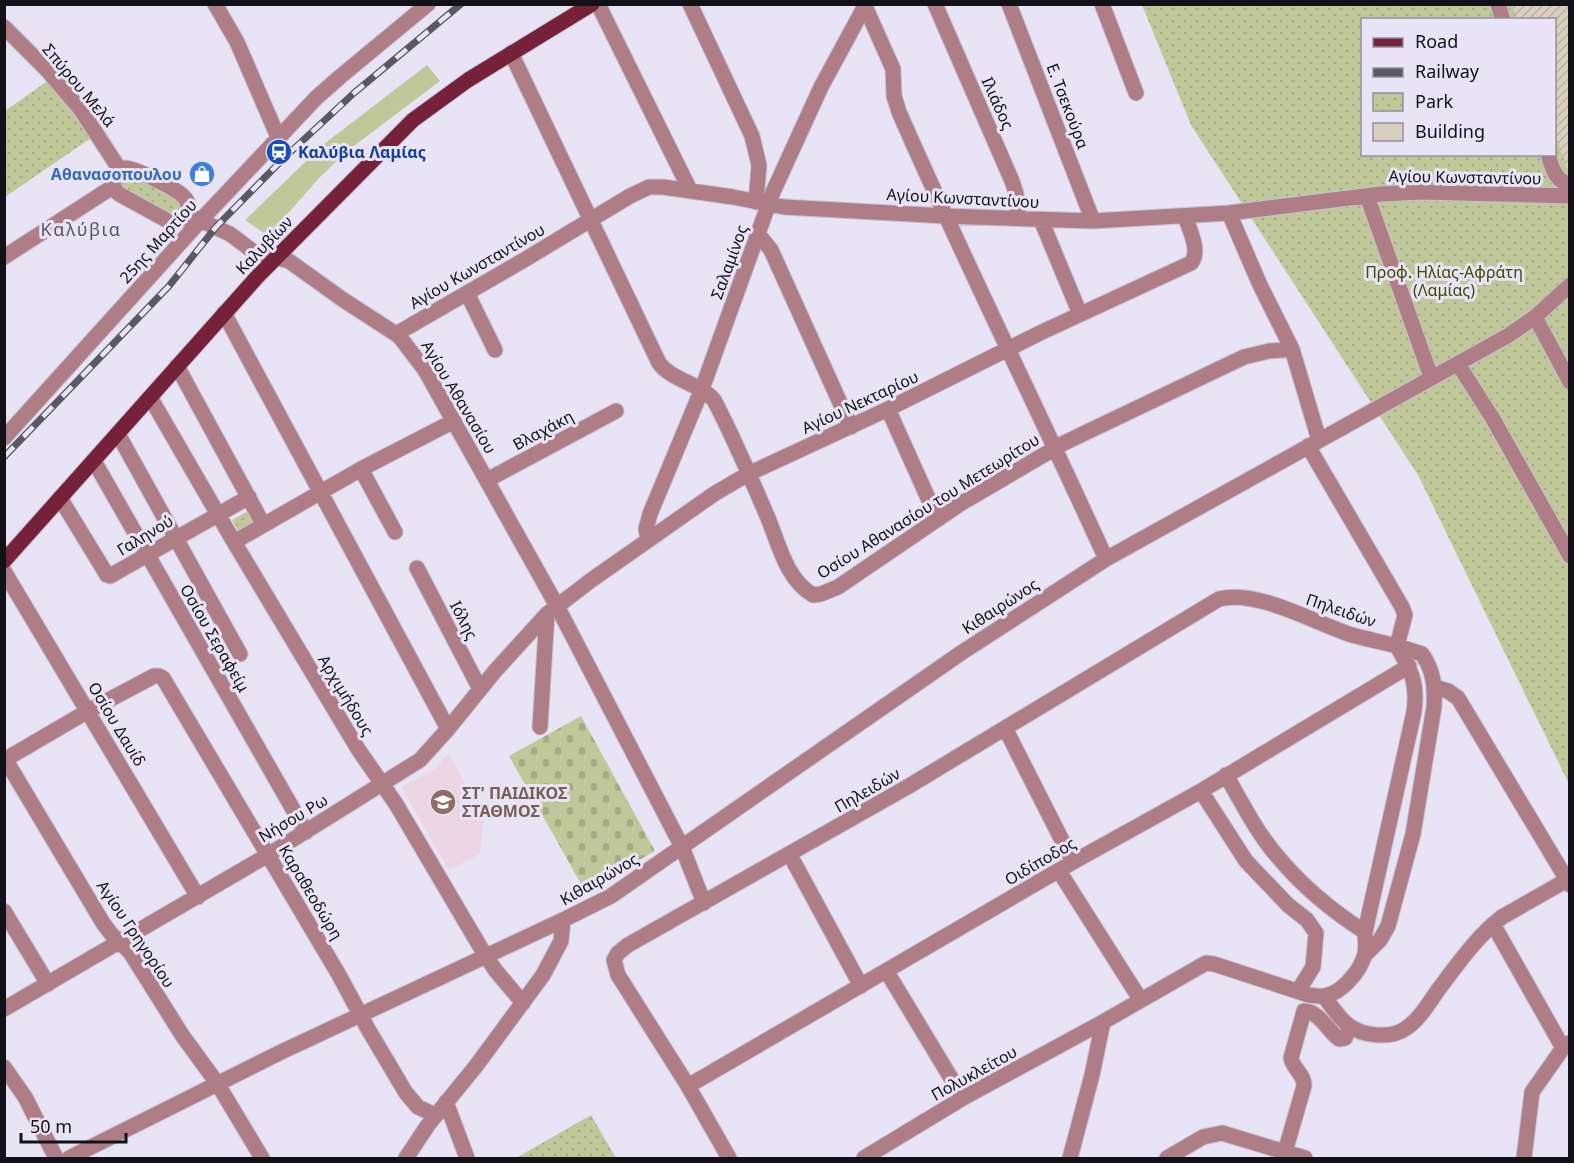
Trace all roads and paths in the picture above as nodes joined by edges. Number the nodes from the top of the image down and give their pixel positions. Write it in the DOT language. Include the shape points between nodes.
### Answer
graph roads {
  1 [pos="215,4"];
  2 [pos="592,4"];
  3 [pos="598,4"];
  4 [pos="690,4"];
  5 [pos="935,4"];
  6 [pos="1009,4"];
  7 [pos="1102,4"];
  8 [pos="427,5"];
  9 [pos="865,5"];
  10 [pos="4,27"];
  11 [pos="511,53"];
  12 [pos="1136,93"];
  13 [pos="278,137"];
  14 [pos="1549,156"];
  15 [pos="120,170"];
  16 [pos="1569,184"];
  17 [pos="114,186"];
  18 [pos="690,190"];
  19 [pos="1367,196"];
  20 [pos="1569,196"];
  21 [pos="762,203"];
  22 [pos="1229,213"];
  23 [pos="945,216"];
  24 [pos="1185,216"];
  25 [pos="194,217"];
  26 [pos="1019,218"];
  27 [pos="591,220"];
  28 [pos="1041,220"];
  29 [pos="1093,220"];
  30 [pos="759,235"];
  31 [pos="4,257"];
  32 [pos="277,257"];
  33 [pos="1569,285"];
  34 [pos="467,293"];
  35 [pos="224,314"];
  36 [pos="1080,314"];
  37 [pos="1535,317"];
  38 [pos="396,334"];
  39 [pos="1008,349"];
  40 [pos="1292,349"];
  41 [pos="495,351"];
  42 [pos="1458,363"];
  43 [pos="177,366"];
  44 [pos="1431,378"];
  45 [pos="1569,382"];
  46 [pos="702,389"];
  47 [pos="150,397"];
  48 [pos="888,409"];
  49 [pos="616,411"];
  50 [pos="454,421"];
  51 [pos="851,427"];
  52 [pos="118,434"];
  53 [pos="4,438"];
  54 [pos="1313,443"];
  55 [pos="1056,448"];
  56 [pos="94,461"];
  57 [pos="361,469"];
  58 [pos="748,474"];
  59 [pos="487,480"];
  60 [pos="320,491"];
  61 [pos="249,497"];
  62 [pos="60,498"];
  63 [pos="217,513"];
  64 [pos="938,518"];
  65 [pos="263,524"];
  66 [pos="395,532"];
  67 [pos="176,538"];
  68 [pos="648,540"];
  69 [pos="234,542"];
  70 [pos="147,554"];
  71 [pos="1569,556"];
  72 [pos="1106,559"];
  73 [pos="4,561"];
  74 [pos="417,568"];
  75 [pos="4,571"];
  76 [pos="552,610"];
  77 [pos="1397,646"];
  78 [pos="240,654"];
  79 [pos="1409,666"];
  80 [pos="1435,687"];
  81 [pos="480,689"];
  82 [pos="88,711"];
  83 [pos="540,728"];
  84 [pos="1005,728"];
  85 [pos="448,729"];
  86 [pos="5,758"];
  87 [pos="1226,775"];
  88 [pos="382,784"];
  89 [pos="1201,791"];
  90 [pos="306,832"];
  91 [pos="682,847"];
  92 [pos="268,855"];
  93 [pos="790,855"];
  94 [pos="1073,862"];
  95 [pos="1059,871"];
  96 [pos="1568,883"];
  97 [pos="198,897"];
  98 [pos="704,903"];
  99 [pos="4,911"];
  100 [pos="563,920"];
  101 [pos="1493,924"];
  102 [pos="1365,932"];
  103 [pos="120,942"];
  104 [pos="485,955"];
  105 [pos="1365,955"];
  106 [pos="887,972"];
  107 [pos="48,984"];
  108 [pos="861,986"];
  109 [pos="1298,992"];
  110 [pos="1324,996"];
  111 [pos="1140,999"];
  112 [pos="524,1003"];
  113 [pos="4,1009"];
  114 [pos="359,1014"];
  115 [pos="1103,1022"];
  116 [pos="1350,1027"];
  117 [pos="1566,1045"];
  118 [pos="4,1067"];
  119 [pos="217,1083"];
  120 [pos="688,1086"];
  121 [pos="963,1098"];
  122 [pos="446,1102"];
  123 [pos="435,1115"];
  124 [pos="1285,1152"];
  125 [pos="880,1154"];
  126 [pos="56,1158"];
  127 [pos="69,1158"];
  128 [pos="262,1158"];
  129 [pos="406,1158"];
  130 [pos="467,1158"];
  131 [pos="729,1158"];
  132 [pos="864,1158"];
  133 [pos="1070,1158"];
  134 [pos="1167,1158"];
  135 [pos="1305,1158"];
  136 [pos="1524,1158"];
  1 -- 13 [label="street" via="237,42"];
  2 -- 11 [label="main road, Καλυβίων"];
  3 -- 18 [label="street"];
  4 -- 21 [label="street" via="752,136"];
  5 -- 26 [label="street, Ιλιάδος" via="1012,181"];
  6 -- 29 [label="street, Ε. Τσεκούρα"];
  7 -- 12 [label="street"];
  8 -- 13 [label="street, 25ης Μαρτίου" via="341,76"];
  9 -- 21 [label="street, Σαλαμίνος"];
  9 -- 23 [label="street" via="893,69 899,112"];
  10 -- 15 [label="street, Σπύρου Μελά" via="81,110"];
  11 -- 27 [label="street"];
  11 -- 32 [label="main road, Καλυβίων" via="418,116"];
  13 -- 25 [label="street, 25ης Μαρτίου"];
  14 -- 16 [label="street" via="1558,179"];
  15 -- 17 [label="street" via="114,177"];
  15 -- 25 [label="street" via="134,169 183,196"];
  17 -- 25 [label="street" via="119,194 170,222"];
  17 -- 31 [label="street"];
  18 -- 21 [label="street, Αγίου Κωνσταντίνου"];
  18 -- 27 [label="street, Αγίου Κωνσταντίνου" via="649,188"];
  19 -- 20 [label="street, Αγίου Κωνσταντίνου" via="1432,192"];
  19 -- 22 [label="street, Αγίου Κωνσταντίνου"];
  19 -- 44 [label="street"];
  21 -- 23 [label="street, Αγίου Κωνσταντίνου"];
  21 -- 30 [label="street, Σαλαμίνος"];
  22 -- 24 [label="street, Αγίου Κωνσταντίνου"];
  22 -- 40 [label="street"];
  23 -- 26 [label="street, Αγίου Κωνσταντίνου"];
  23 -- 39 [label="street"];
  24 -- 29 [label="street, Αγίου Κωνσταντίνου"];
  24 -- 36 [label="street, Αγίου Νεκταρίου" via="1195,246 1191,263"];
  25 -- 32 [label="street, Αγίου Αθανασίου" via="230,234 255,252"];
  25 -- 53 [label="street, 25ης Μαρτίου"];
  26 -- 28 [label="street, Αγίου Κωνσταντίνου"];
  27 -- 34 [label="street, Αγίου Κωνσταντίνου"];
  27 -- 46 [label="street" via="661,366"];
  28 -- 29 [label="street, Αγίου Κωνσταντίνου"];
  28 -- 36 [label="street"];
  30 -- 46 [label="street, Σαλαμίνος"];
  30 -- 51 [label="street" via="771,250"];
  32 -- 35 [label="main road, Καλυβίων"];
  32 -- 38 [label="street, Αγίου Αθανασίου" via="293,263"];
  33 -- 37 [label="street, Κιθαιρώνος"];
  34 -- 38 [label="street, Αγίου Κωνσταντίνου"];
  34 -- 41 [label="street"];
  35 -- 43 [label="main road, Καλυβίων"];
  35 -- 60 [label="street"];
  36 -- 39 [label="street, Αγίου Νεκταρίου"];
  37 -- 42 [label="street, Κιθαιρώνος"];
  37 -- 45 [label="street"];
  38 -- 50 [label="street, Αγίου Αθανασίου" via="425,370"];
  39 -- 48 [label="street, Αγίου Νεκταρίου"];
  39 -- 55 [label="street"];
  40 -- 54 [label="street"];
  40 -- 55 [label="street, Οσίου Αθανασίου του Μετεωρίτου" via="1244,357"];
  42 -- 44 [label="street, Κιθαιρώνος"];
  42 -- 71 [label="street"];
  43 -- 47 [label="main road, Καλυβίων"];
  43 -- 61 [label="street"];
  44 -- 54 [label="street, Κιθαιρώνος"];
  46 -- 58 [label="street" via="714,400"];
  46 -- 68 [label="street, Σαλαμίνος" via="650,514"];
  47 -- 52 [label="main road, Καλυβίων"];
  47 -- 63 [label="street, Αρχιμήδους"];
  48 -- 51 [label="street, Αγίου Νεκταρίου"];
  48 -- 64 [label="street"];
  49 -- 59 [label="street, Βλαχάκη"];
  50 -- 57 [label="street"];
  50 -- 59 [label="street, Αγίου Αθανασίου"];
  51 -- 58 [label="street, Αγίου Νεκταρίου"];
  52 -- 56 [label="main road, Καλυβίων"];
  52 -- 67 [label="street"];
  54 -- 72 [label="street, Κιθαιρώνος"];
  54 -- 77 [label="street" via="1402,607 1405,615"];
  55 -- 64 [label="street, Οσίου Αθανασίου του Μετεωρίτου"];
  55 -- 72 [label="street"];
  56 -- 62 [label="main road, Καλυβίων"];
  56 -- 70 [label="street, Οσίου Σεραφείμ"];
  57 -- 60 [label="street"];
  57 -- 66 [label="street"];
  58 -- 64 [label="street, Οσίου Αθανασίου του Μετεωρίτου" via="784,560 813,595 838,587"];
  58 -- 68 [label="street, Αγίου Νεκταρίου"];
  59 -- 76 [label="street, Αγίου Αθανασίου"];
  60 -- 65 [label="street"];
  60 -- 85 [label="street"];
  61 -- 63 [label="street, Γαληνού"];
  61 -- 65 [label="street"];
  62 -- 70 [label="street, Γαληνού" via="107,575 112,576"];
  62 -- 73 [label="main road, Καλυβίων"];
  63 -- 67 [label="street, Γαληνού"];
  63 -- 69 [label="street, Αρχιμήδους"];
  65 -- 69 [label="street"];
  67 -- 70 [label="street, Γαληνού"];
  67 -- 78 [label="street"];
  68 -- 76 [label="street, Αγίου Νεκταρίου"];
  69 -- 88 [label="street, Αρχιμήδους"];
  70 -- 90 [label="street, Οσίου Σεραφείμ"];
  72 -- 91 [label="street, Κιθαιρώνος" via="961,653"];
  74 -- 81 [label="street, Ιόλης"];
  75 -- 82 [label="street, Οσίου Δαυίδ"];
  76 -- 81 [label="street, Νήσου Ρω"];
  76 -- 83 [label="street"];
  76 -- 91 [label="street, Αγίου Αθανασίου"];
  77 -- 79 [label="street"];
  77 -- 80 [label="street, Πηλειδών" via="1422,654"];
  77 -- 84 [label="street, Πηλειδών" via="1261,601 1219,598"];
  79 -- 87 [label="street, Οιδίποδος"];
  79 -- 102 [label="street" via="1416,687 1414,712"];
  80 -- 96 [label="street" via="1458,698"];
  80 -- 105 [label="street" via="1413,834 1388,926"];
  81 -- 85 [label="street, Νήσου Ρω"];
  82 -- 86 [label="street"];
  82 -- 92 [label="street, Καραθεοδώρη" via="154,676 163,678"];
  82 -- 97 [label="street, Οσίου Δαυίδ"];
  84 -- 93 [label="street, Πηλειδών"];
  84 -- 94 [label="street"];
  85 -- 88 [label="street, Νήσου Ρω" via="420,760"];
  86 -- 103 [label="street, Αγίου Γρηγορίου" via="103,923"];
  87 -- 89 [label="street, Οιδίποδος"];
  87 -- 102 [label="street" via="1277,857 1333,912"];
  88 -- 90 [label="street, Νήσου Ρω"];
  88 -- 104 [label="street, Αρχιμήδους"];
  89 -- 94 [label="street, Οιδίποδος"];
  89 -- 109 [label="street" via="1246,861 1316,933 1313,967"];
  90 -- 92 [label="street, Νήσου Ρω"];
  91 -- 98 [label="street, Αγίου Αθανασίου"];
  91 -- 100 [label="street, Κιθαιρώνος" via="628,886"];
  92 -- 97 [label="street, Νήσου Ρω"];
  92 -- 114 [label="street, Καραθεοδώρη"];
  93 -- 98 [label="street, Πηλειδών"];
  93 -- 108 [label="street"];
  94 -- 95 [label="street, Οιδίποδος"];
  95 -- 106 [label="street, Οιδίποδος"];
  95 -- 111 [label="street"];
  96 -- 101 [label="street"];
  97 -- 103 [label="street, Νήσου Ρω"];
  98 -- 120 [label="street, Πηλειδών" via="628,945 614,960 618,975"];
  99 -- 107 [label="street"];
  100 -- 104 [label="street, Κιθαιρώνος"];
  100 -- 112 [label="street" via="561,941"];
  101 -- 116 [label="street" via="1407,1027 1398,1033 1377,1035"];
  101 -- 117 [label="street"];
  102 -- 105 [label="street"];
  103 -- 107 [label="street, Νήσου Ρω"];
  103 -- 119 [label="street, Αγίου Γρηγορίου"];
  104 -- 112 [label="street, Αρχιμήδους"];
  104 -- 114 [label="street, Κιθαιρώνος"];
  105 -- 110 [label="street" via="1346,984"];
  106 -- 108 [label="street, Οιδίποδος"];
  106 -- 121 [label="street"];
  107 -- 113 [label="street, Νήσου Ρω"];
  108 -- 120 [label="street, Οιδίποδος"];
  109 -- 110 [label="street"];
  109 -- 111 [label="street" via="1206,963"];
  110 -- 116 [label="street"];
  111 -- 115 [label="street"];
  112 -- 122 [label="street"];
  114 -- 119 [label="street, Κιθαιρώνος"];
  114 -- 123 [label="street, Καραθεοδώρη" via="412,1102"];
  115 -- 121 [label="street, Πολυκλείτου"];
  115 -- 133 [label="street"];
  116 -- 124 [label="street" via="1345,1038 1339,1039 1316,1015 1304,1011 1291,1058 1304,1086"];
  117 -- 136 [label="street" via="1532,1092"];
  118 -- 126 [label="street" via="25,1097"];
  119 -- 127 [label="street, Κιθαιρώνος"];
  119 -- 128 [label="street, Αγίου Γρηγορίου"];
  120 -- 131 [label="street"];
  121 -- 125 [label="street, Πολυκλείτου"];
  122 -- 123 [label="street"];
  122 -- 130 [label="street"];
  123 -- 129 [label="street"];
  124 -- 134 [label="street" via="1222,1133 1203,1137"];
  124 -- 135 [label="street"];
  125 -- 132 [label="street, Πολυκλείτου"];
}
